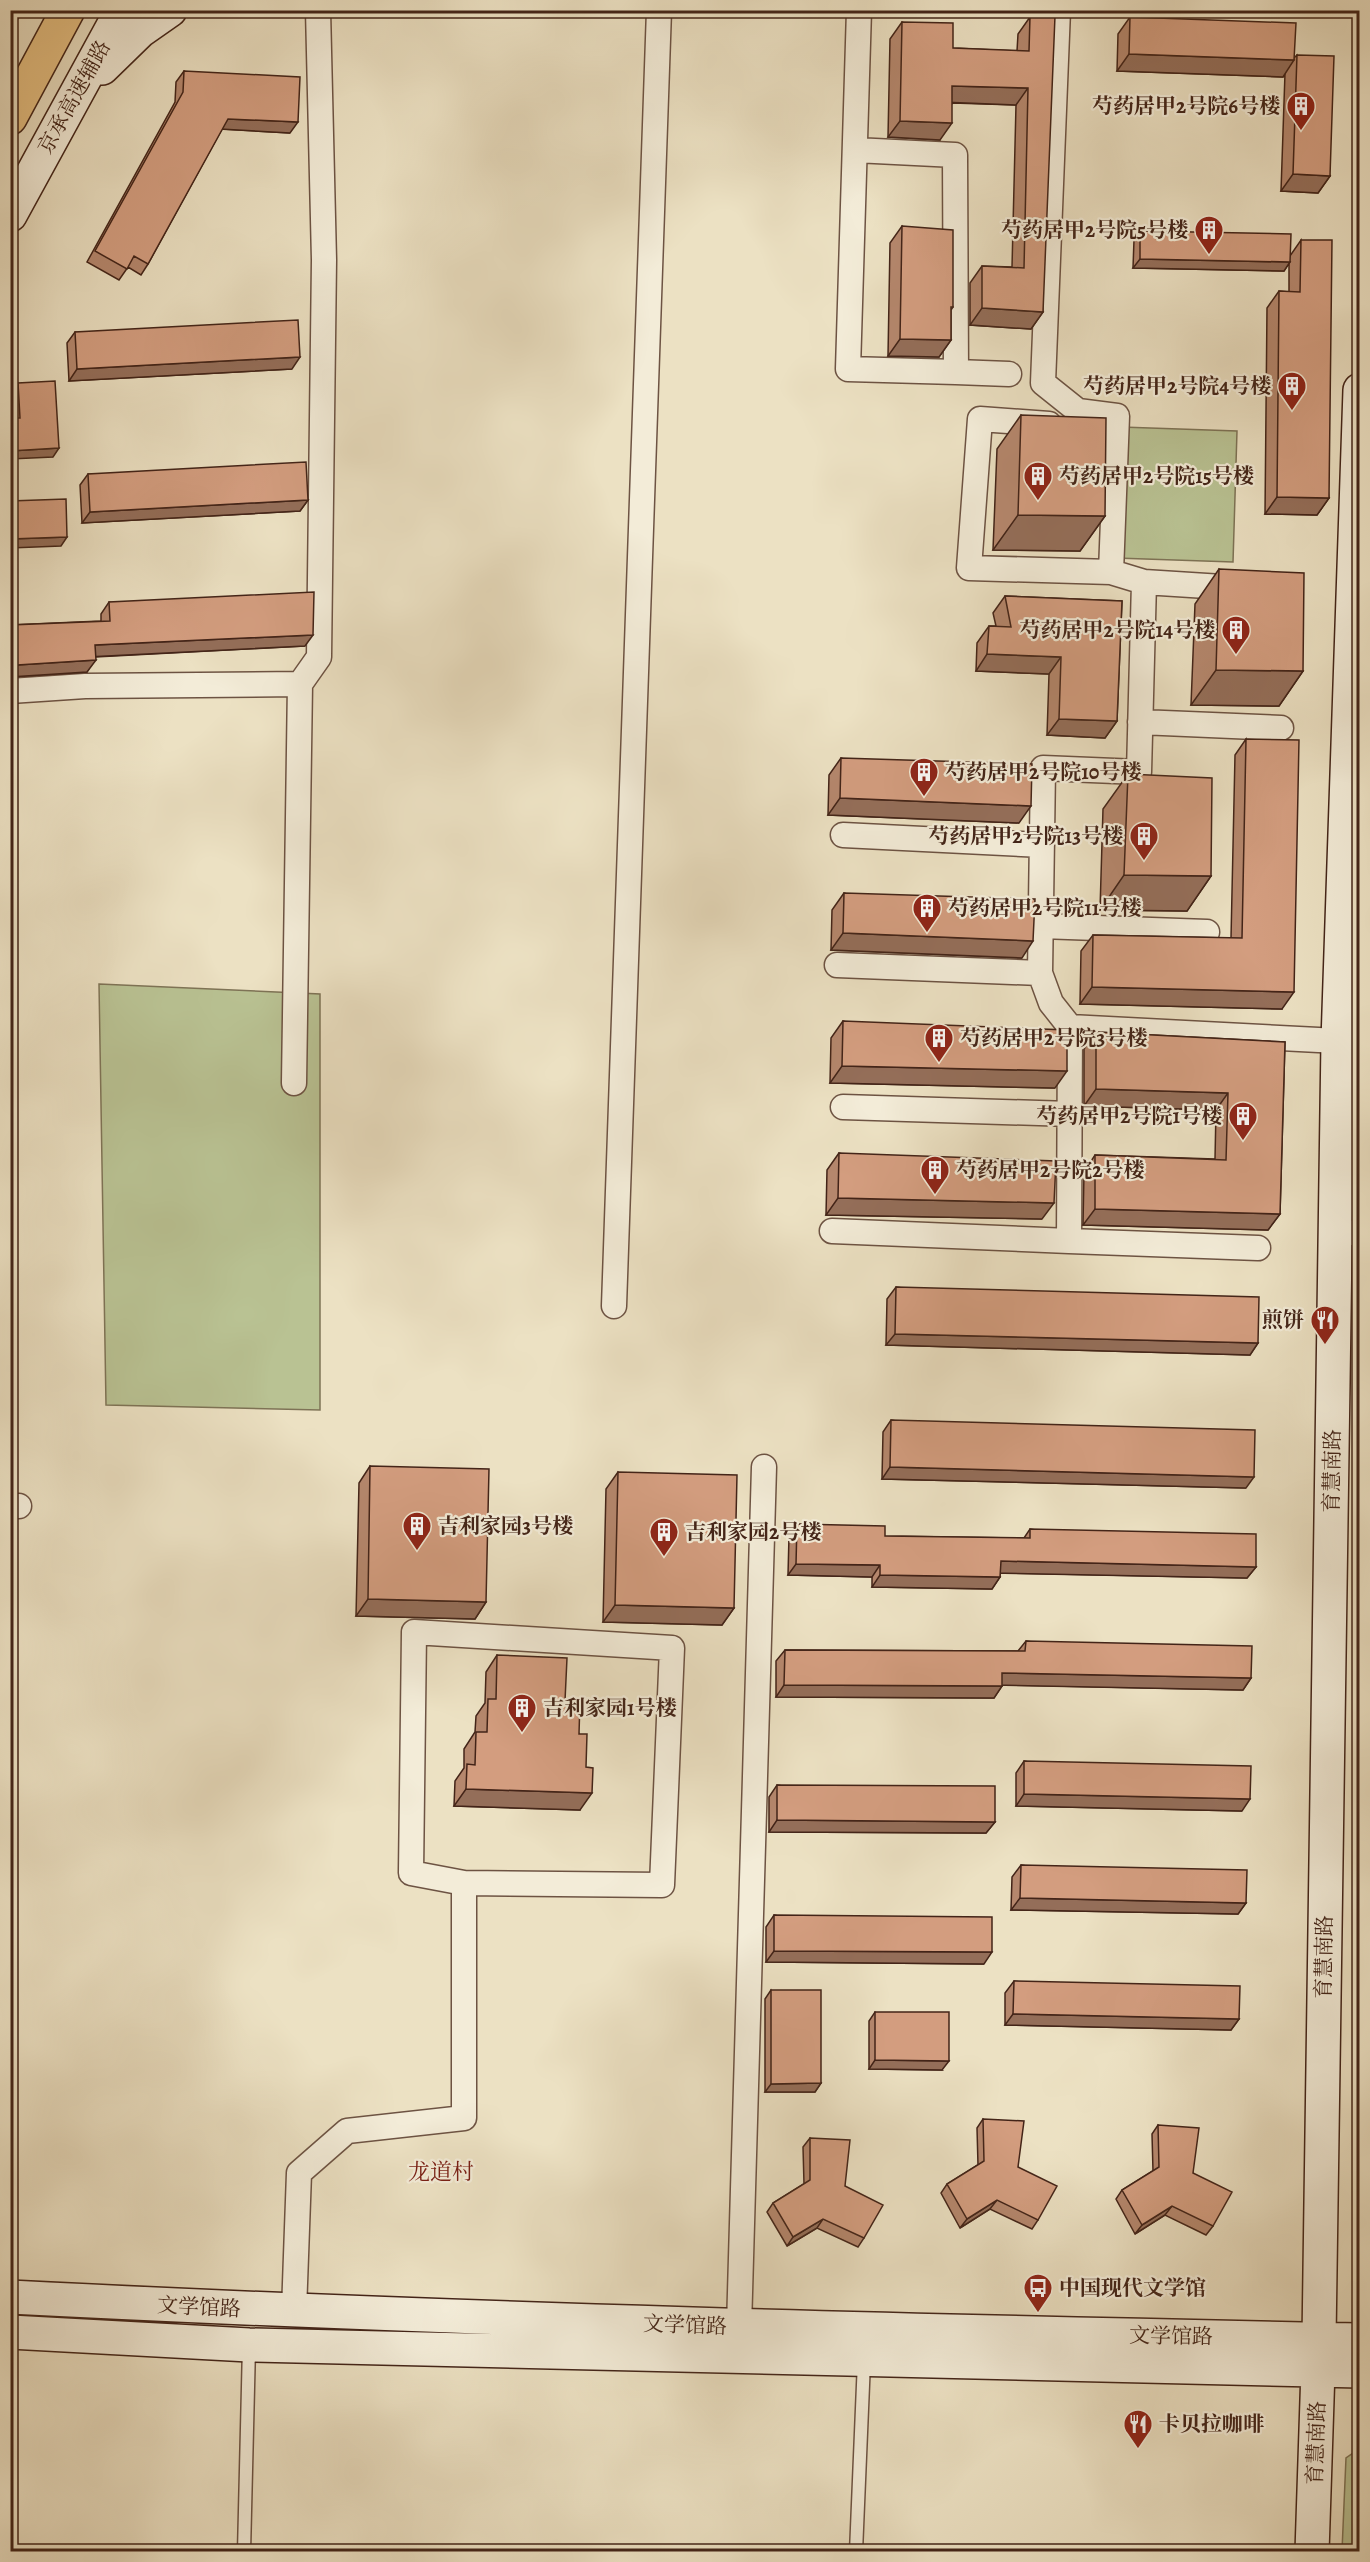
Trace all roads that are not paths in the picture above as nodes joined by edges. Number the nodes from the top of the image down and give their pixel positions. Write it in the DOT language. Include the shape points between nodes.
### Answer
graph roads {
  1 [pos="68,10"];
  2 [pos="122,10"];
  3 [pos="170,10"];
  4 [pos="318,10"];
  5 [pos="658,10"];
  6 [pos="859,10"];
  7 [pos="1058,10"];
  8 [pos="75,94"];
  9 [pos="10,118"];
  10 [pos="855,150"];
  11 [pos="10,215"];
  12 [pos="956,372"];
  13 [pos="1009,374"];
  14 [pos="1359,390"];
  15 [pos="1117,428"];
  16 [pos="1111,572"];
  17 [pos="1144,582"];
  18 [pos="1262,590"];
  19 [pos="300,684"];
  20 [pos="10,691"];
  21 [pos="1140,722"];
  22 [pos="1281,728"];
  23 [pos="843,836"];
  24 [pos="1042,845"];
  25 [pos="1041,926"];
  26 [pos="1207,932"];
  27 [pos="837,965"];
  28 [pos="1040,973"];
  29 [pos="1070,1027"];
  30 [pos="1338,1041"];
  31 [pos="294,1083"];
  32 [pos="843,1107"];
  33 [pos="1070,1114"];
  34 [pos="832,1230"];
  35 [pos="1347,1233"];
  36 [pos="1069,1241"];
  37 [pos="1258,1248"];
  38 [pos="614,1306"];
  39 [pos="764,1467"];
  40 [pos="464,1883"];
  41 [pos="10,2297"];
  42 [pos="294,2311"];
  43 [pos="739,2326"];
  44 [pos="10,2332"];
  45 [pos="1359,2340"];
  46 [pos="249,2345"];
  47 [pos="1318,2355"];
  48 [pos="864,2361"];
  49 [pos="1359,2371"];
  50 [pos="244,2552"];
  51 [pos="856,2552"];
  52 [pos="1312,2552"];
  1 -- 9 [label="highway"];
  2 -- 8 [label="main road, 京承高速辅路"];
  3 -- 8 [label="main road" via="140,31"];
  4 -- 19 [label="street" via="324,260 319,657"];
  5 -- 38 [label="street"];
  6 -- 10 [label="street"];
  7 -- 15 [label="street" via="1043,383 1078,411 1117,416"];
  8 -- 11 [label="main road, 京承高速辅路"];
  10 -- 12 [label="street" via="955,155"];
  10 -- 12 [label="street" via="848,369"];
  12 -- 13 [label="street"];
  14 -- 30 [label="main road, 育慧南路"];
  15 -- 16 [label="street"];
  15 -- 16 [label="street" via="980,419 969,568"];
  16 -- 17 [label="street"];
  17 -- 18 [label="street"];
  17 -- 21 [label="street"];
  19 -- 20 [label="street" via="86,686"];
  19 -- 31 [label="street"];
  21 -- 22 [label="street"];
  21 -- 24 [label="street" via="1139,772 1043,768"];
  23 -- 24 [label="street"];
  24 -- 25 [label="street"];
  25 -- 26 [label="street"];
  25 -- 28 [label="street"];
  27 -- 28 [label="street"];
  28 -- 29 [label="street" via="1051,1003"];
  29 -- 30 [label="street"];
  29 -- 33 [label="street"];
  30 -- 35 [label="main road, 育慧南路"];
  32 -- 33 [label="street"];
  33 -- 36 [label="street"];
  34 -- 36 [label="street"];
  35 -- 47 [label="main road, 育慧南路"];
  36 -- 37 [label="street"];
  39 -- 43 [label="street"];
  40 -- 40 [label="street" via="662,1885 672,1648 414,1632 411,1873"];
  40 -- 42 [label="street" via="464,2118 347,2131 299,2173"];
  41 -- 42 [label="main road, 文学馆路"];
  42 -- 43 [label="main road, 文学馆路"];
  43 -- 47 [label="main road, 文学馆路"];
  44 -- 46 [label="main road, 文学馆路"];
  45 -- 47 [label="main road, 文学馆路"];
  46 -- 48 [label="main road, 文学馆路"];
  46 -- 50 [label="lane"];
  47 -- 48 [label="main road, 文学馆路"];
  47 -- 49 [label="main road, 文学馆路"];
  47 -- 52 [label="main road, 育慧南路"];
  48 -- 51 [label="lane"];
}
